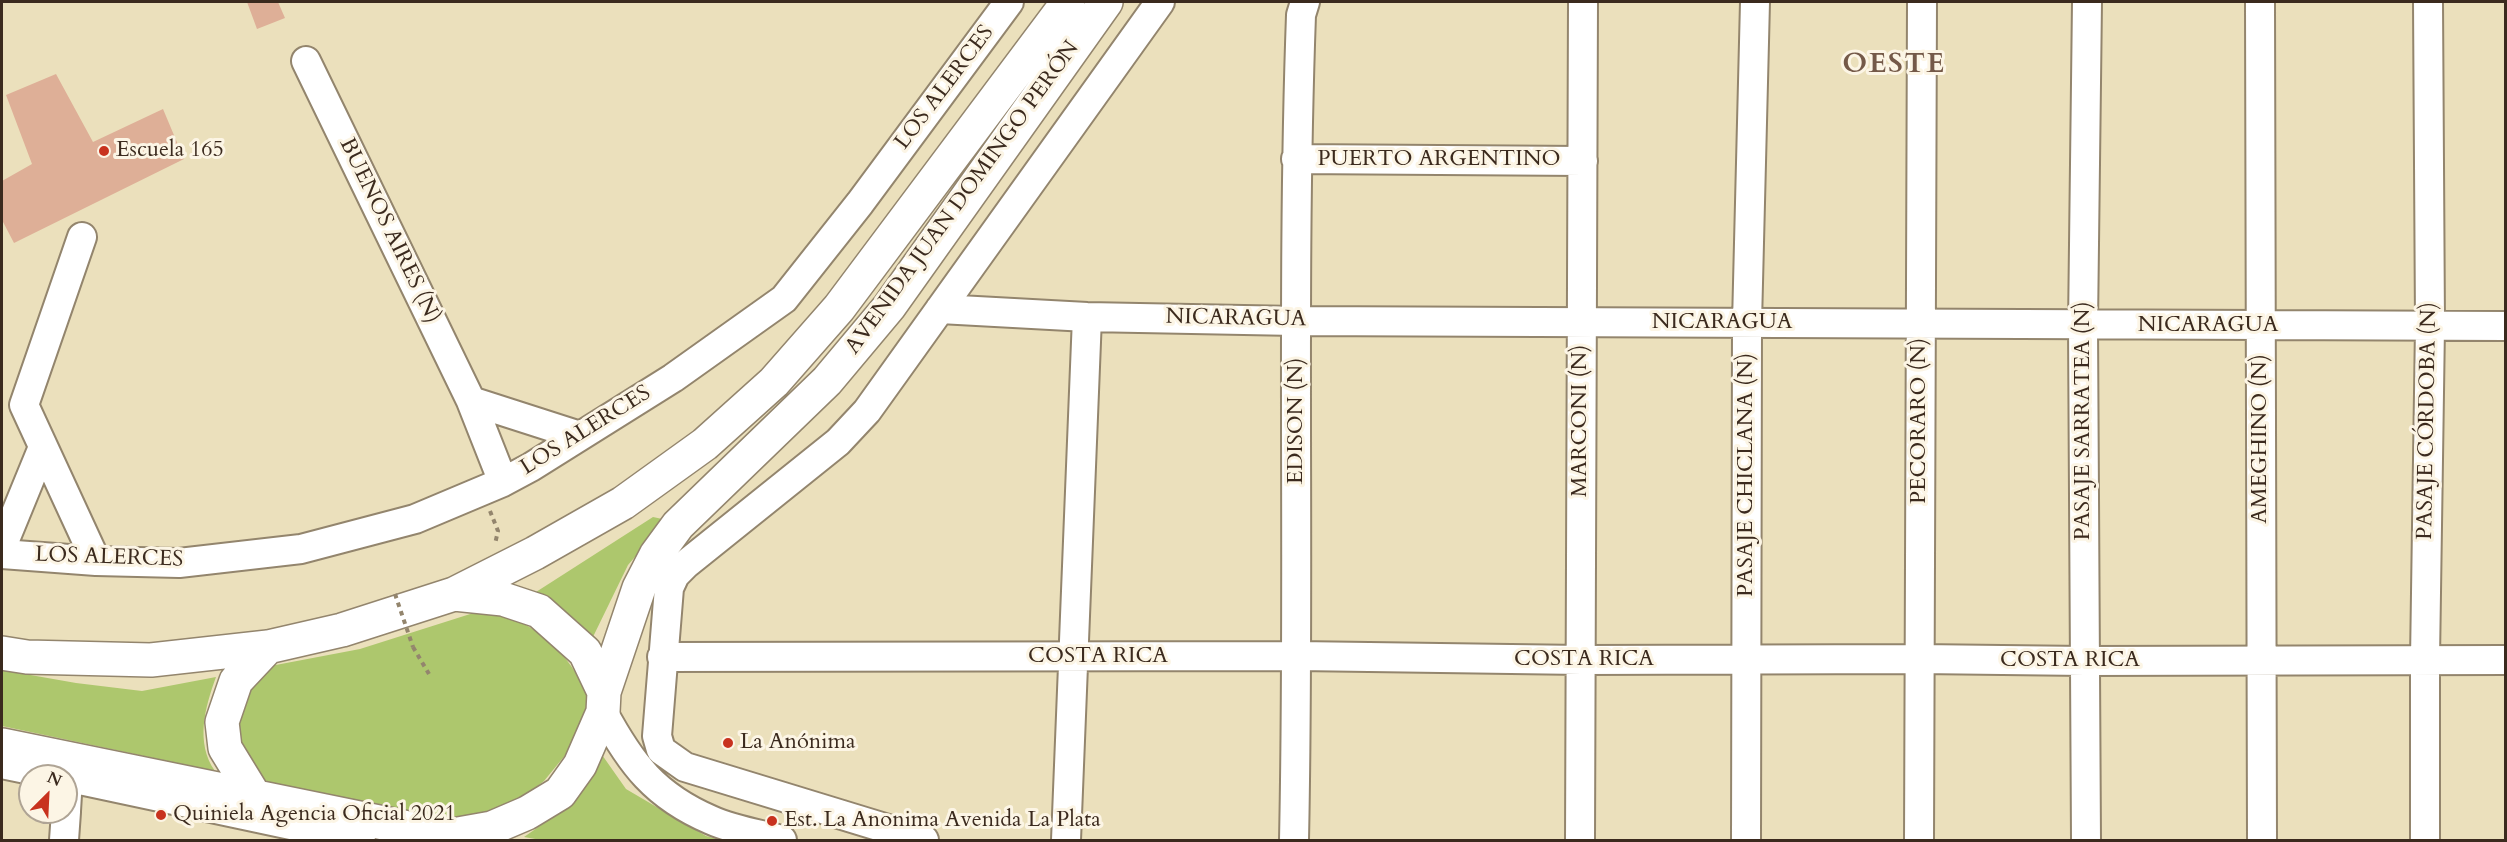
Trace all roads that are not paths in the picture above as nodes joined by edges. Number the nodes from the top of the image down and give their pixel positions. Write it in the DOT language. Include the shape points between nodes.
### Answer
graph roads {
  1 [pos="1010,2"];
  2 [pos="1068,2"];
  3 [pos="1106,2"];
  4 [pos="1160,2"];
  5 [pos="1305,2"];
  6 [pos="1583,2"];
  7 [pos="1755,2"];
  8 [pos="1922,2"];
  9 [pos="2087,2"];
  10 [pos="2260,2"];
  11 [pos="2428,2"];
  12 [pos="306,61"];
  13 [pos="1296,159"];
  14 [pos="1583,161"];
  15 [pos="82,237"];
  16 [pos="940,309"];
  17 [pos="1087,317"];
  18 [pos="1296,321"];
  19 [pos="1581,322"];
  20 [pos="1747,323"];
  21 [pos="2083,324"];
  22 [pos="1920,325"];
  23 [pos="2260,326"];
  24 [pos="2430,326"];
  25 [pos="2505,326"];
  26 [pos="471,401"];
  27 [pos="580,436"];
  28 [pos="43,447"];
  29 [pos="493,486"];
  30 [pos="2,547"];
  31 [pos="2,554"];
  32 [pos="96,561"];
  33 [pos="454,594"];
  34 [pos="268,647"];
  35 [pos="2,653"];
  36 [pos="1298,656"];
  37 [pos="663,657"];
  38 [pos="1073,657"];
  39 [pos="1920,659"];
  40 [pos="2425,659"];
  41 [pos="1582,660"];
  42 [pos="1746,660"];
  43 [pos="2505,660"];
  44 [pos="2085,661"];
  45 [pos="2263,661"];
  46 [pos="603,702"];
  47 [pos="2,746"];
  48 [pos="2,764"];
  49 [pos="18,767"];
  50 [pos="78,780"];
  51 [pos="253,818"];
  52 [pos="65,824"];
  53 [pos="454,838"];
  54 [pos="64,840"];
  55 [pos="361,840"];
  56 [pos="782,840"];
  57 [pos="924,840"];
  58 [pos="1066,840"];
  59 [pos="1294,840"];
  60 [pos="1580,840"];
  61 [pos="1746,840"];
  62 [pos="1919,840"];
  63 [pos="2086,840"];
  64 [pos="2262,840"];
  65 [pos="2425,840"];
  1 -- 27 [label="street, LOS ALERCES" via="784,299 673,378"];
  2 -- 33 [label="highway, AVENIDA JUAN DOMINGO PERÓN" via="839,308 774,382 705,444 623,503 535,554"];
  3 -- 46 [label="highway, AVENIDA JUAN DOMINGO PERÓN" via="889,307 827,381 678,525 656,555 639,588"];
  4 -- 16 [label="street, AVENIDA JUAN DOMINGO PERÓN"];
  5 -- 13 [label="street, EDISON (N)" via="1301,15"];
  6 -- 14 [label="street, MARCONI (N)"];
  7 -- 20 [label="street, PASAJE CHICLANA (N)"];
  8 -- 22 [label="street, PECORARO (N)"];
  9 -- 21 [label="street, PASAJE SARRATEA (N)"];
  10 -- 23 [label="street, AMEGHINO (N)"];
  11 -- 24 [label="street, PASAJE CÓRDOBA (N)"];
  12 -- 26 [label="street, BUENOS AIRES (N)"];
  13 -- 14 [label="street, PUERTO ARGENTINO"];
  13 -- 18 [label="street, EDISON (N)"];
  14 -- 19 [label="street, MARCONI (N)"];
  15 -- 28 [label="street" via="24,405"];
  16 -- 17 [label="street, NICARAGUA"];
  16 -- 37 [label="street, AVENIDA JUAN DOMINGO PERÓN" via="867,411 838,442 675,575 667,600"];
  17 -- 18 [label="street, NICARAGUA"];
  17 -- 38 [label="street"];
  18 -- 19 [label="street, NICARAGUA"];
  18 -- 36 [label="street, EDISON (N)"];
  19 -- 20 [label="street, NICARAGUA"];
  19 -- 41 [label="street, MARCONI (N)"];
  20 -- 22 [label="street, NICARAGUA"];
  20 -- 42 [label="street, PASAJE CHICLANA (N)"];
  21 -- 22 [label="street, NICARAGUA"];
  21 -- 23 [label="street, NICARAGUA"];
  21 -- 44 [label="street, PASAJE SARRATEA (N)"];
  22 -- 39 [label="street, PECORARO (N)"];
  23 -- 24 [label="street, NICARAGUA"];
  23 -- 45 [label="street, AMEGHINO (N)"];
  24 -- 25 [label="street, NICARAGUA"];
  24 -- 40 [label="street, PASAJE CÓRDOBA (N)"];
  26 -- 27 [label="street"];
  26 -- 29 [label="street, BUENOS AIRES (N)"];
  27 -- 29 [label="street, LOS ALERCES"];
  28 -- 30 [label="street"];
  28 -- 32 [label="street"];
  29 -- 32 [label="street, LOS ALERCES" via="415,519 301,549 179,563"];
  31 -- 32 [label="street, LOS ALERCES"];
  33 -- 34 [label="highway, AVENIDA JUAN DOMINGO PERÓN" via="342,630"];
  33 -- 46 [label="highway" via="503,599 539,611 585,652"];
  34 -- 35 [label="highway, AVENIDA JUAN DOMINGO PERÓN" via="151,660"];
  34 -- 51 [label="highway" via="236,681 222,722 225,748"];
  36 -- 38 [label="street, COSTA RICA"];
  36 -- 41 [label="street, COSTA RICA"];
  36 -- 59 [label="street, EDISON (N)"];
  37 -- 38 [label="street, COSTA RICA"];
  37 -- 57 [label="street, AVENIDA JUAN DOMINGO PERÓN" via="657,736 661,750 685,767"];
  38 -- 58 [label="street"];
  39 -- 42 [label="street, COSTA RICA"];
  39 -- 44 [label="street, COSTA RICA"];
  39 -- 62 [label="street, PECORARO (N)"];
  40 -- 43 [label="street, COSTA RICA"];
  40 -- 45 [label="street, COSTA RICA"];
  40 -- 65 [label="street, PASAJE CÓRDOBA (N)"];
  41 -- 42 [label="street, COSTA RICA"];
  41 -- 60 [label="street, MARCONI (N)"];
  42 -- 61 [label="street, PASAJE CHICLANA (N)"];
  44 -- 45 [label="street, COSTA RICA"];
  44 -- 63 [label="street, PASAJE SARRATEA (N)"];
  45 -- 64 [label="street, AMEGHINO (N)"];
  46 -- 53 [label="highway, AVENIDA JUAN DOMINGO PERÓN" via="580,765 560,793 492,828"];
  46 -- 56 [label="street" via="620,744 647,780 671,799 712,820"];
  47 -- 51 [label="highway"];
  48 -- 49 [label="street"];
  50 -- 51 [label="street"];
  51 -- 53 [label="highway"];
  51 -- 55 [label="street"];
  52 -- 54 [label="street"];
}
